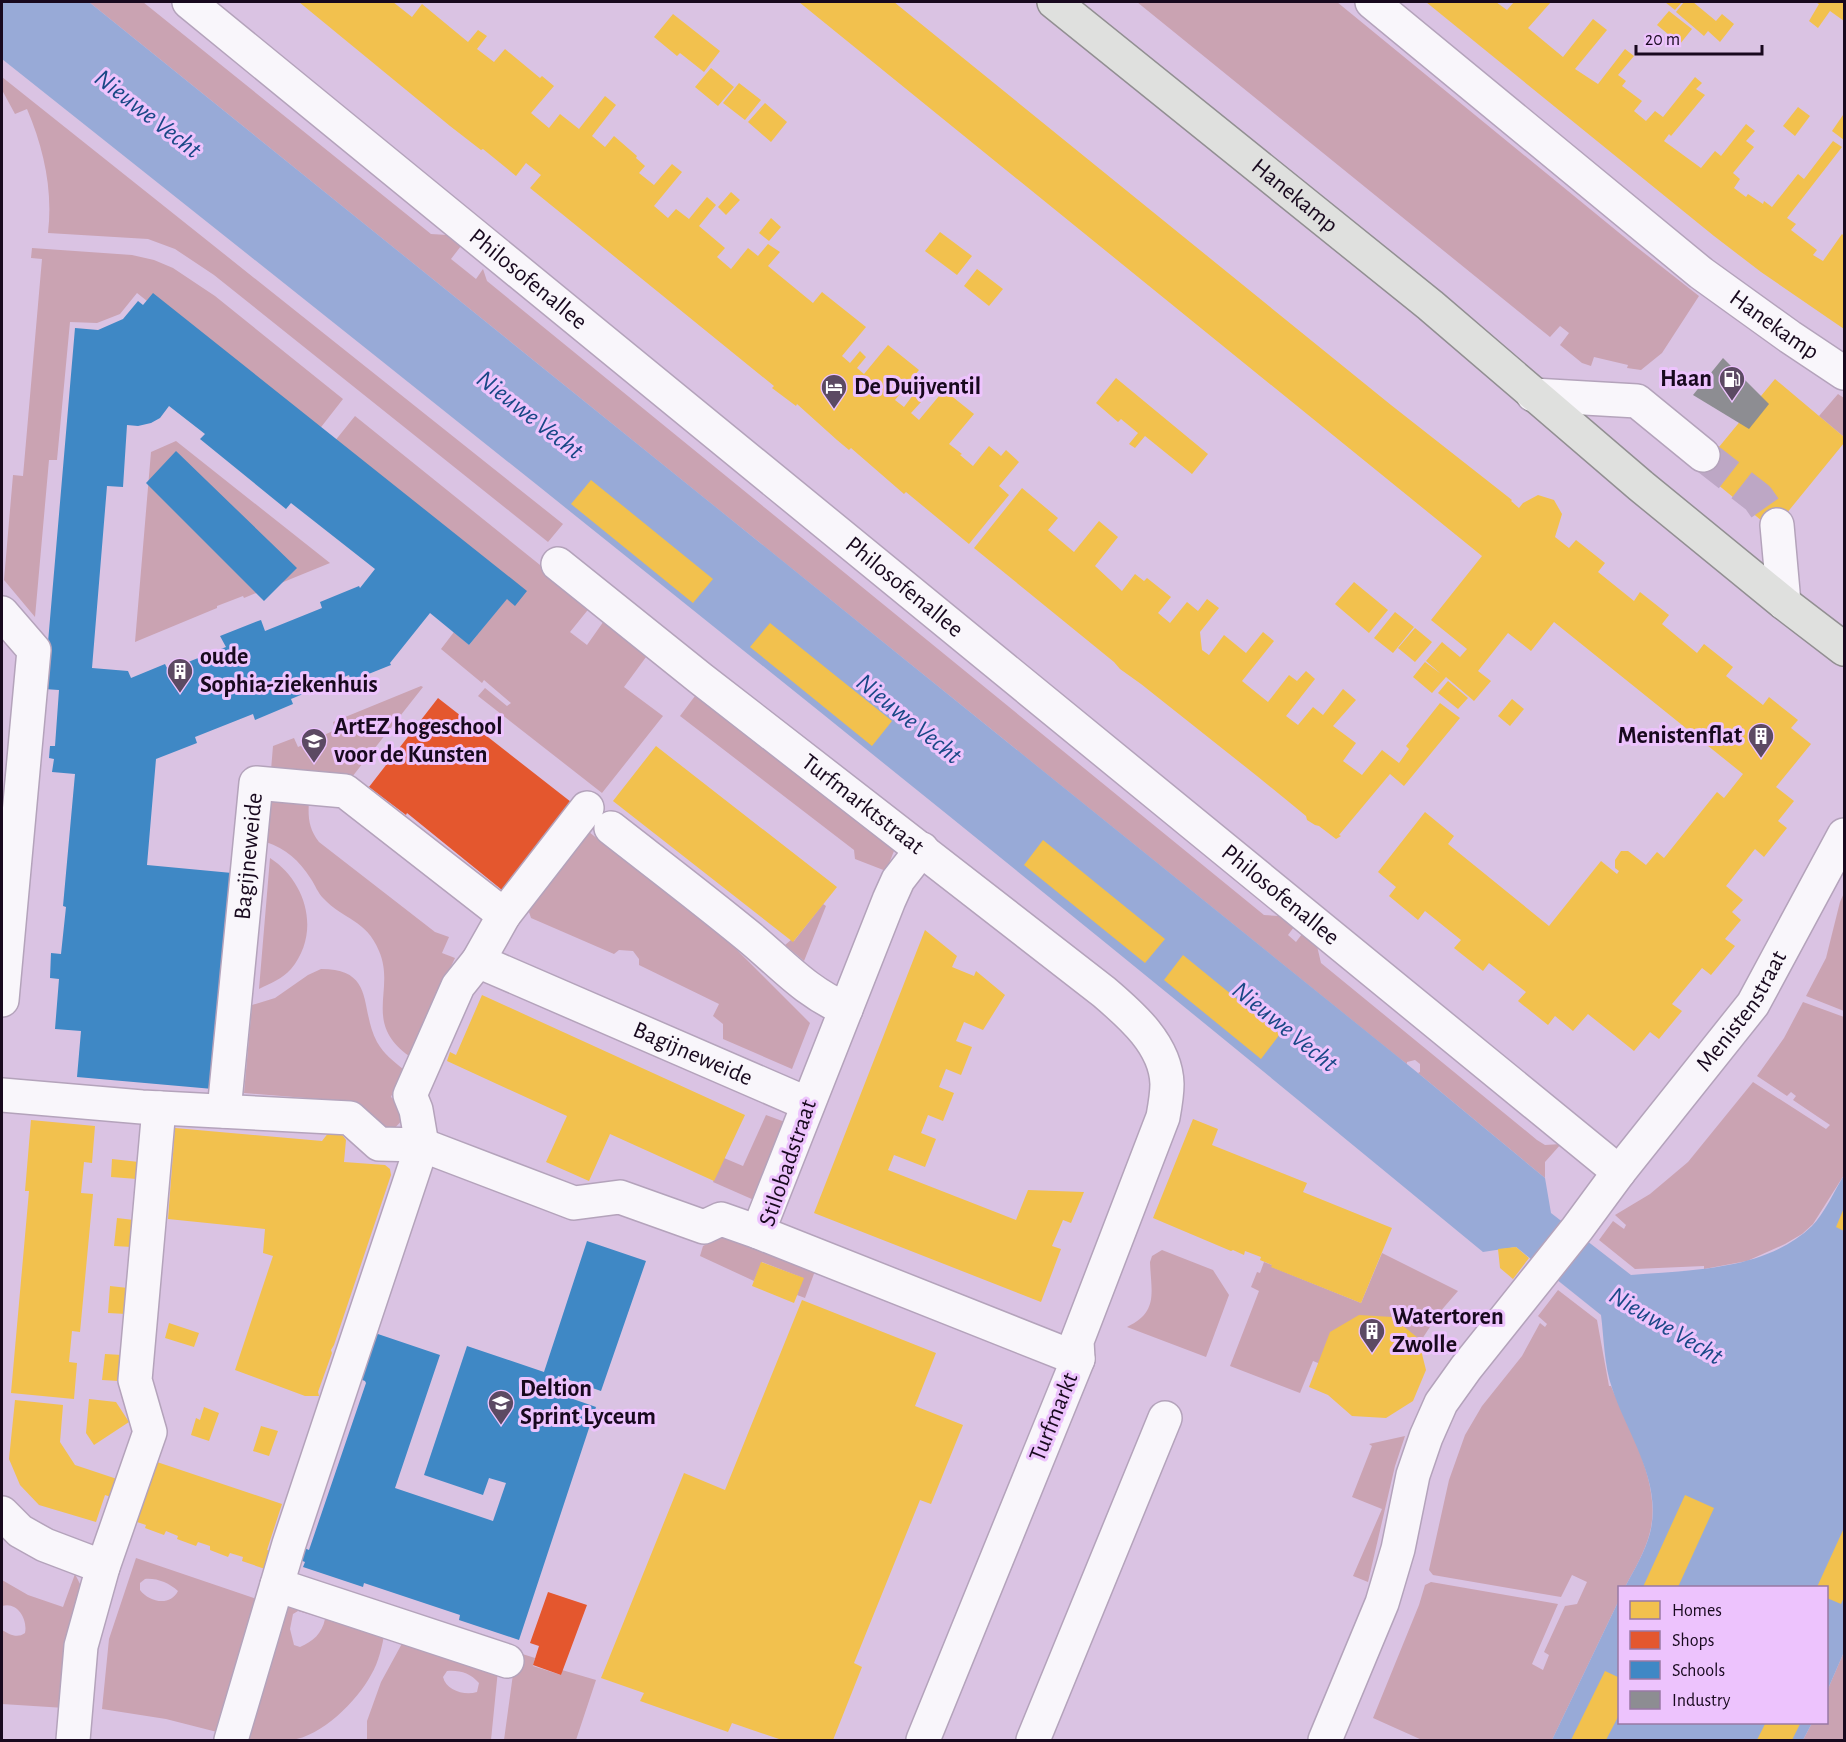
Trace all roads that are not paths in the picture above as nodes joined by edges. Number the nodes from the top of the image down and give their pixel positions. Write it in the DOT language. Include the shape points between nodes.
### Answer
graph roads {
  1 [pos="189,2"];
  2 [pos="1054,2"];
  3 [pos="1372,2"];
  4 [pos="1845,373"];
  5 [pos="1533,395"];
  6 [pos="1703,455"];
  7 [pos="1777,525"];
  8 [pos="558,564"];
  9 [pos="1784,603"];
  10 [pos="2,613"];
  11 [pos="1845,649"];
  12 [pos="1845,835"];
  13 [pos="922,849"];
  14 [pos="504,915"];
  15 [pos="478,961"];
  16 [pos="2,1000"];
  17 [pos="846,1009"];
  18 [pos="1159,1053"];
  19 [pos="2,1096"];
  20 [pos="808,1104"];
  21 [pos="159,1108"];
  22 [pos="224,1111"];
  23 [pos="422,1145"];
  24 [pos="1619,1172"];
  25 [pos="758,1232"];
  26 [pos="1078,1359"];
  27 [pos="1165,1418"];
  28 [pos="2,1513"];
  29 [pos="103,1567"];
  30 [pos="277,1585"];
  31 [pos="507,1661"];
  32 [pos="73,1740"];
  33 [pos="231,1740"];
  34 [pos="923,1740"];
  35 [pos="1033,1740"];
  36 [pos="1326,1740"];
  1 -- 24 [label="street, Philosofenallee"];
  2 -- 5 [label="main road, Hanekamp" via="1430,304"];
  3 -- 4 [label="street, Hanekamp" via="1701,273"];
  5 -- 6 [label="street" via="1637,401"];
  5 -- 9 [label="main road, Hanekamp"];
  7 -- 9 [label="street"];
  8 -- 13 [label="street, Turfmarktstraat"];
  9 -- 11 [label="main road, Hanekamp"];
  10 -- 16 [label="street" via="34,650"];
  12 -- 24 [label="street, Menistenstraat" via="1753,1004"];
  13 -- 17 [label="street, Stilobadstraat" via="898,880"];
  13 -- 18 [label="street, Turfmarktstraat" via="1120,1005"];
  14 -- 15 [label="street"];
  14 -- 17 [label="street" via="599,818 825,1001"];
  14 -- 22 [label="street, Bagijneweide" via="345,791 256,783"];
  15 -- 20 [label="street, Bagijneweide"];
  15 -- 23 [label="street" via="458,986 410,1095"];
  17 -- 20 [label="street, Stilobadstraat"];
  18 -- 26 [label="street, Turfmarkt" via="1167,1082 1163,1117 1077,1341"];
  19 -- 21 [label="street"];
  20 -- 25 [label="street, Stilobadstraat"];
  21 -- 22 [label="street"];
  21 -- 29 [label="street" via="135,1380 150,1432"];
  22 -- 23 [label="street" via="350,1118 379,1144"];
  23 -- 25 [label="street" via="574,1203 620,1197 704,1227 721,1219"];
  23 -- 30 [label="street"];
  24 -- 36 [label="street" via="1441,1403 1413,1475 1382,1603"];
  25 -- 26 [label="street, Stilobadstraat"];
  26 -- 34 [label="street, Turfmarkt"];
  27 -- 35 [label="street"];
  28 -- 29 [label="street" via="45,1545"];
  29 -- 32 [label="street" via="81,1646"];
  30 -- 31 [label="street"];
  30 -- 33 [label="street"];
}
